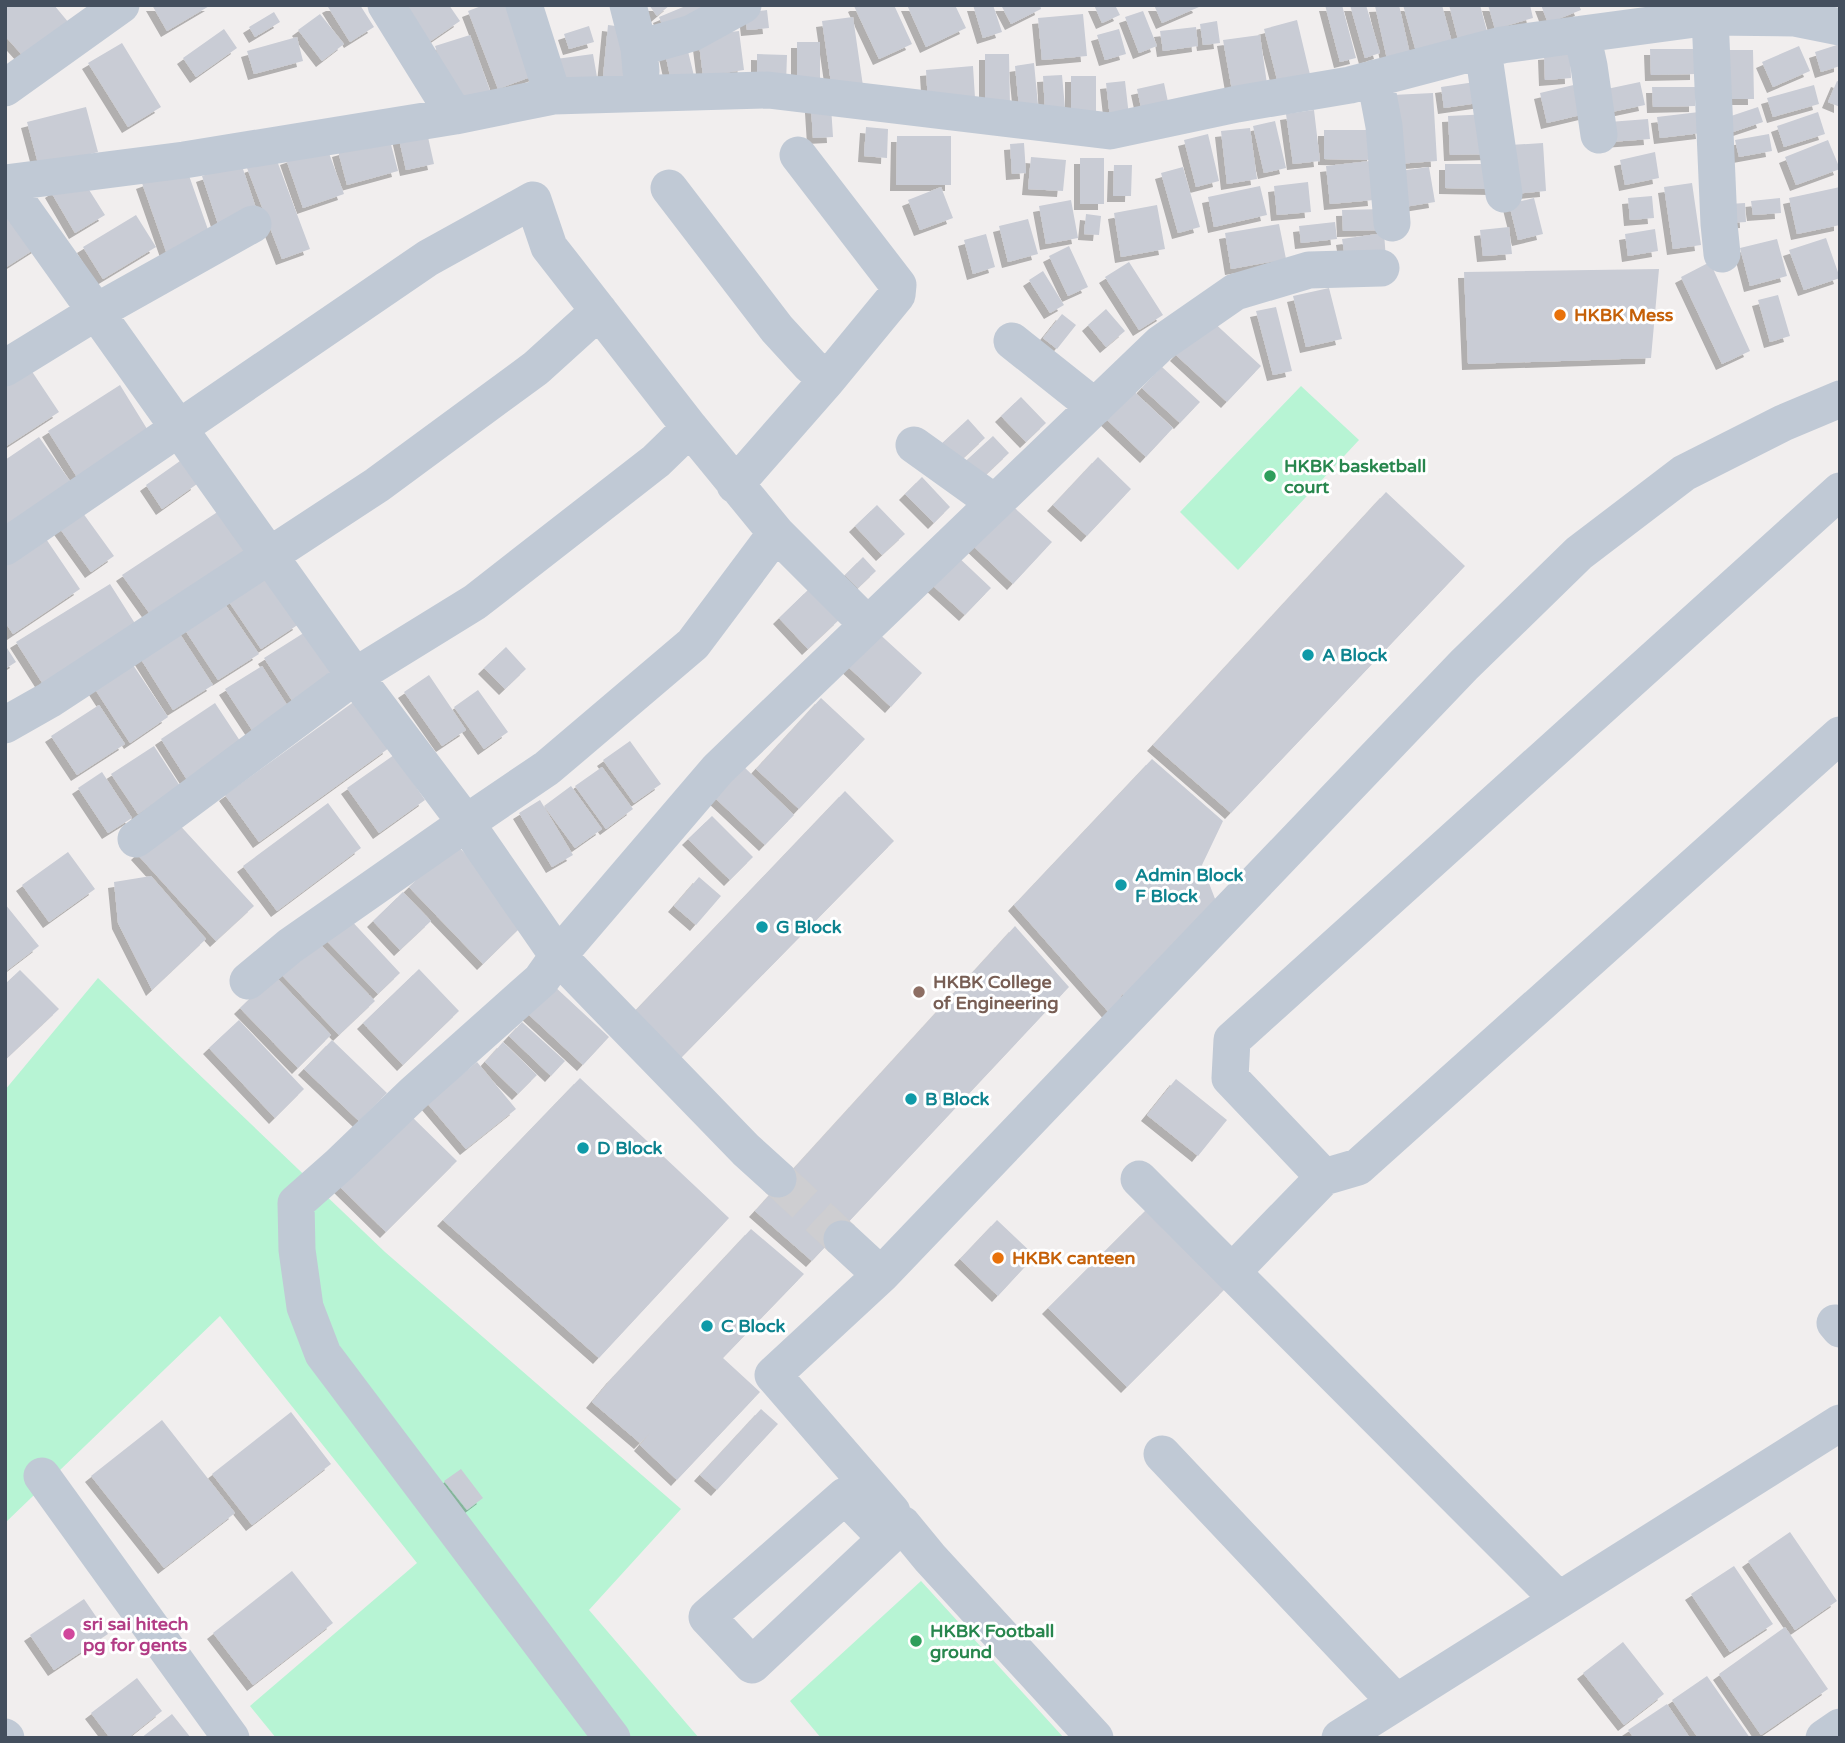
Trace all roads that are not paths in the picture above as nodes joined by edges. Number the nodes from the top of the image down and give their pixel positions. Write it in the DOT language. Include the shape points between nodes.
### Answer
graph roads {
  1 [pos="121,5"];
  2 [pos="386,5"];
  3 [pos="524,5"];
  4 [pos="743,5"];
  5 [pos="629,6"];
  6 [pos="1710,17"];
  7 [pos="1840,27"];
  8 [pos="1582,34"];
  9 [pos="639,48"];
  10 [pos="1483,50"];
  11 [pos="1375,78"];
  12 [pos="5,88"];
  13 [pos="643,93"];
  14 [pos="552,96"];
  15 [pos="455,116"];
  16 [pos="1599,135"];
  17 [pos="798,155"];
  18 [pos="5,184"];
  19 [pos="669,188"];
  20 [pos="1504,194"];
  21 [pos="1392,223"];
  22 [pos="253,224"];
  23 [pos="1722,254"];
  24 [pos="1381,268"];
  25 [pos="599,311"];
  26 [pos="96,312"];
  27 [pos="1012,341"];
  28 [pos="5,368"];
  29 [pos="827,380"];
  30 [pos="1840,399"];
  31 [pos="1095,407"];
  32 [pos="690,428"];
  33 [pos="179,429"];
  34 [pos="914,445"];
  35 [pos="735,485"];
  36 [pos="1840,491"];
  37 [pos="995,503"];
  38 [pos="776,533"];
  39 [pos="5,547"];
  40 [pos="269,555"];
  41 [pos="868,625"];
  42 [pos="355,676"];
  43 [pos="5,725"];
  44 [pos="1840,735"];
  45 [pos="466,823"];
  46 [pos="136,839"];
  47 [pos="558,956"];
  48 [pos="248,981"];
  49 [pos="1324,1177"];
  50 [pos="778,1179"];
  51 [pos="1139,1179"];
  52 [pos="842,1239"];
  53 [pos="1232,1272"];
  54 [pos="881,1275"];
  55 [pos="1840,1423"];
  56 [pos="1162,1454"];
  57 [pos="42,1476"];
  58 [pos="894,1531"];
  59 [pos="1559,1600"];
  60 [pos="1396,1702"];
  61 [pos="1840,1727"];
  62 [pos="231,1738"];
  63 [pos="612,1738"];
  64 [pos="1095,1738"];
  65 [pos="1340,1738"];
  66 [pos="1824,1738"];
  1 -- 12 [label="street"];
  2 -- 15 [label="street"];
  3 -- 14 [label="street"];
  4 -- 9 [label="street" via="692,33"];
  5 -- 9 [label="street"];
  6 -- 7 [label="street" via="1795,18"];
  6 -- 8 [label="street"];
  6 -- 23 [label="street"];
  8 -- 10 [label="street"];
  8 -- 16 [label="street"];
  9 -- 13 [label="street"];
  10 -- 11 [label="street"];
  10 -- 20 [label="street"];
  11 -- 13 [label="street" via="1110,131 768,90"];
  11 -- 21 [label="street"];
  13 -- 14 [label="street"];
  14 -- 15 [label="street"];
  15 -- 18 [label="street"];
  17 -- 29 [label="street" via="898,285 897,295"];
  18 -- 26 [label="street"];
  19 -- 29 [label="street" via="777,329"];
  22 -- 26 [label="street"];
  24 -- 31 [label="street" via="1309,270 1235,292 1160,344"];
  25 -- 32 [label="street"];
  25 -- 33 [label="street" via="549,247 533,200 428,258"];
  25 -- 40 [label="street" via="536,368 377,485"];
  26 -- 28 [label="street"];
  26 -- 33 [label="street"];
  27 -- 31 [label="street"];
  29 -- 35 [label="street"];
  30 -- 54 [label="street" via="1684,473 1579,553 1464,665"];
  31 -- 37 [label="street"];
  32 -- 35 [label="street"];
  32 -- 42 [label="street" via="656,461 475,602"];
  33 -- 39 [label="street"];
  33 -- 40 [label="street"];
  34 -- 37 [label="street"];
  35 -- 38 [label="street"];
  36 -- 49 [label="street" via="1232,1040 1230,1078"];
  37 -- 41 [label="street"];
  38 -- 41 [label="street"];
  38 -- 45 [label="street" via="693,644 547,768"];
  40 -- 42 [label="street"];
  40 -- 43 [label="street"];
  41 -- 47 [label="street" via="718,769"];
  42 -- 45 [label="street"];
  42 -- 46 [label="street"];
  44 -- 49 [label="street" via="1358,1167"];
  45 -- 47 [label="street"];
  45 -- 48 [label="street" via="290,946"];
  47 -- 50 [label="street"];
  47 -- 63 [label="street" via="541,980 296,1203 298,1250 305,1307 323,1354"];
  49 -- 53 [label="street"];
  51 -- 53 [label="street"];
  52 -- 54 [label="street"];
  53 -- 59 [label="street"];
  54 -- 58 [label="street" via="773,1376"];
  55 -- 59 [label="street"];
  56 -- 60 [label="street"];
  57 -- 62 [label="street"];
  58 -- 58 [label="street" via="752,1665 707,1617 845,1496"];
  58 -- 64 [label="street" via="930,1558"];
  59 -- 60 [label="street"];
  60 -- 65 [label="street"];
  61 -- 66 [label="street"];
}
